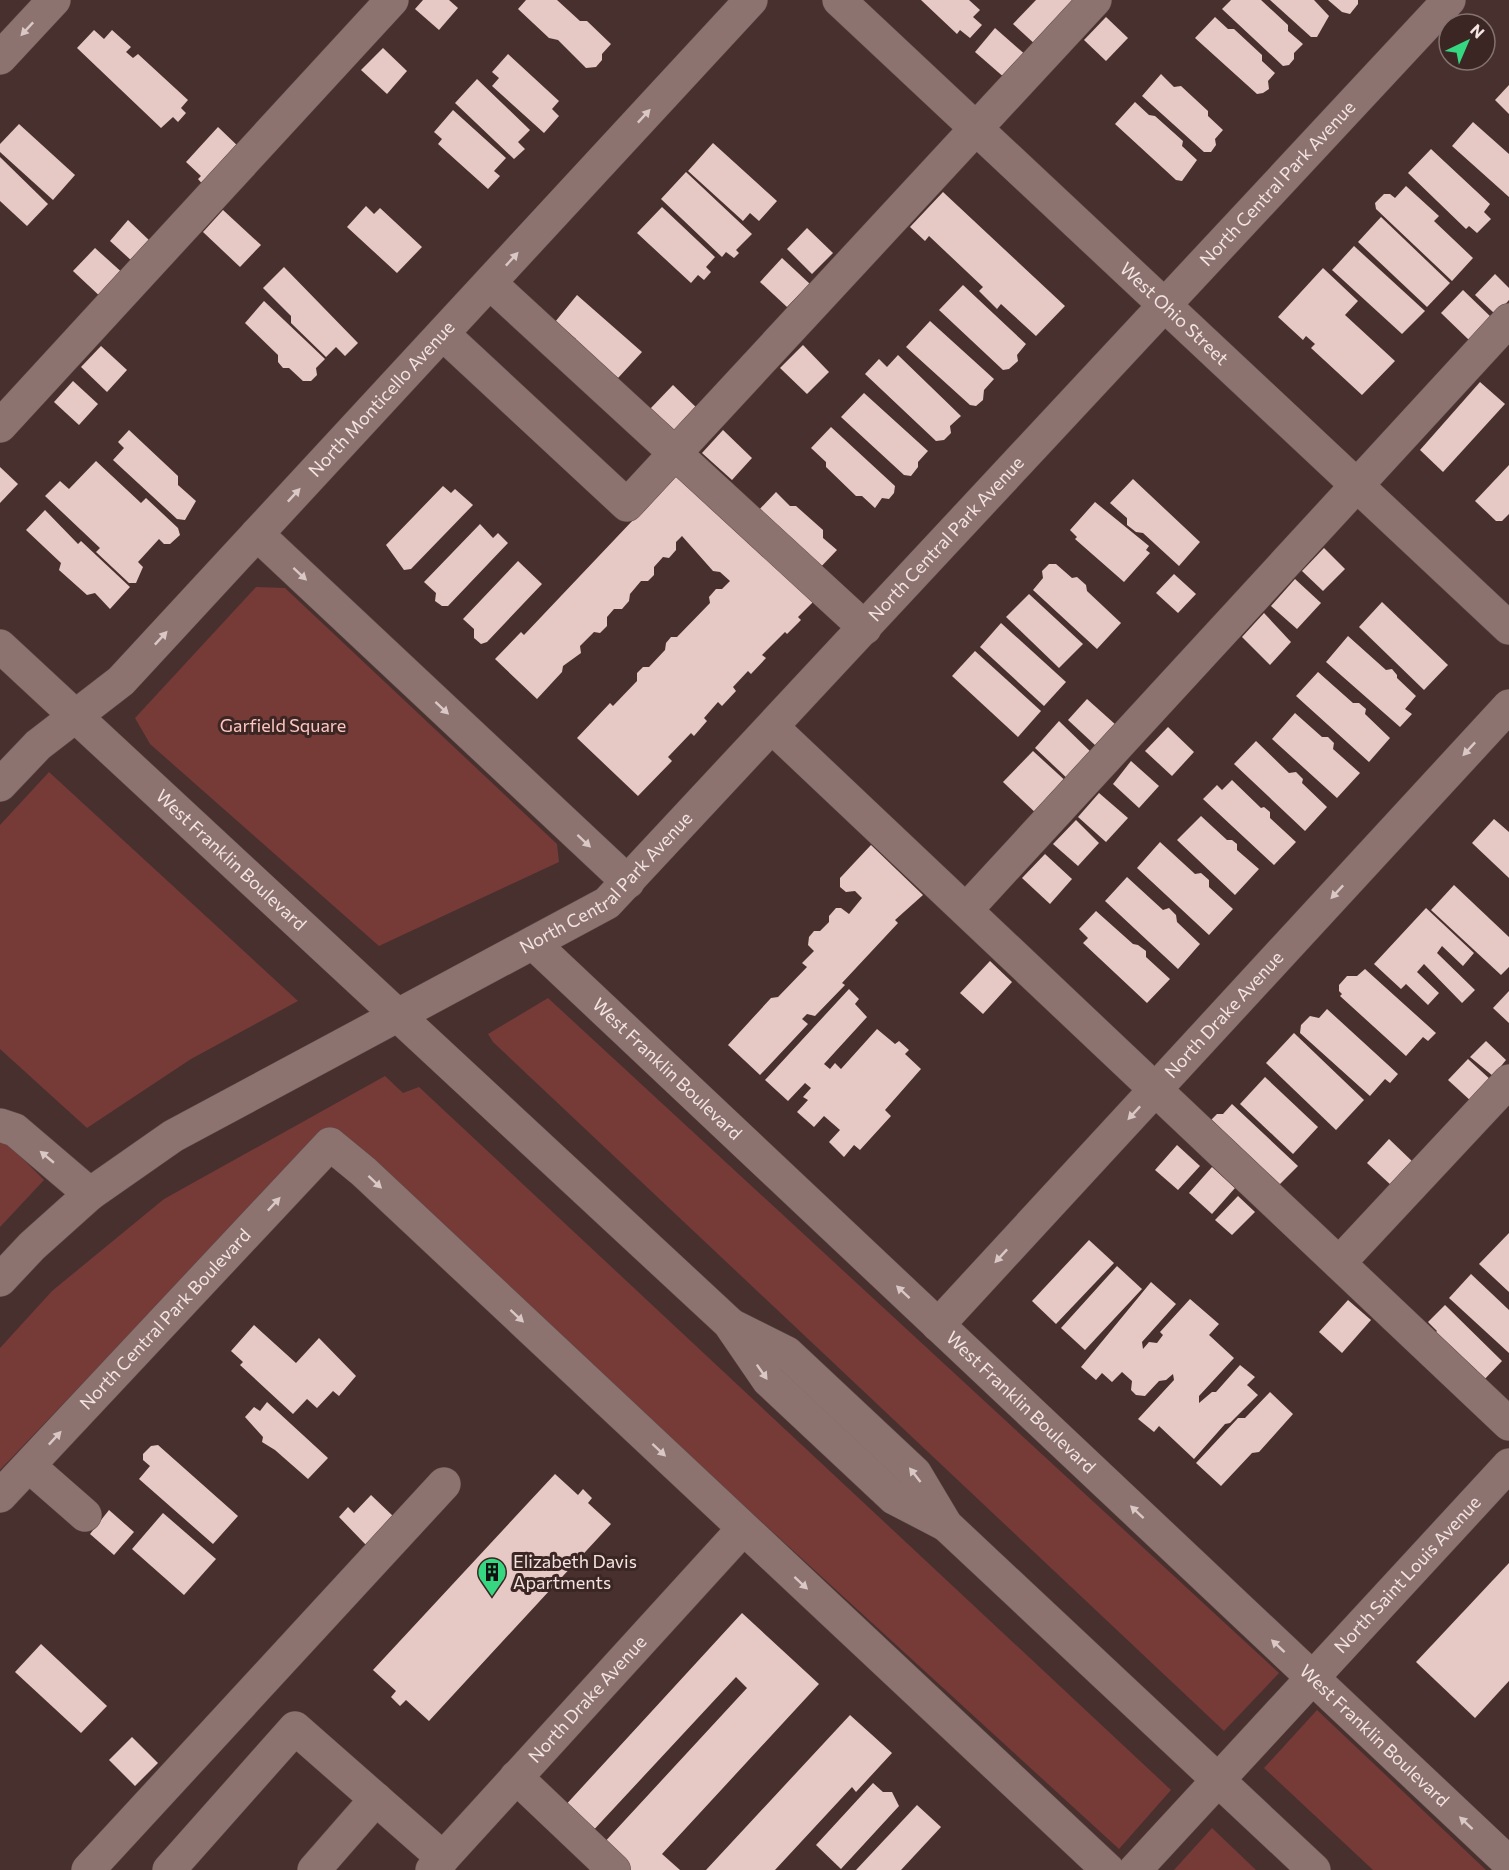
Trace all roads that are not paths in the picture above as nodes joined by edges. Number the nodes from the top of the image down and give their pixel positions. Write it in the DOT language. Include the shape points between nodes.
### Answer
graph roads {
  1 [pos="54,0"];
  2 [pos="392,0"];
  3 [pos="751,0"];
  4 [pos="839,0"];
  5 [pos="1095,0"];
  6 [pos="1449,0"];
  7 [pos="0,58"];
  8 [pos="976,128"];
  9 [pos="490,283"];
  10 [pos="1166,304"];
  11 [pos="1509,320"];
  12 [pos="443,334"];
  13 [pos="0,426"];
  14 [pos="675,453"];
  15 [pos="1356,484"];
  16 [pos="257,534"];
  17 [pos="1509,627"];
  18 [pos="865,628"];
  19 [pos="0,646"];
  20 [pos="1509,706"];
  21 [pos="75,717"];
  22 [pos="772,727"];
  23 [pos="0,786"];
  24 [pos="628,882"];
  25 [pos="966,910"];
  26 [pos="532,943"];
  27 [pos="395,1015"];
  28 [pos="1509,1082"];
  29 [pos="1155,1089"];
  30 [pos="0,1125"];
  31 [pos="90,1194"];
  32 [pos="1339,1263"];
  33 [pos="0,1281"];
  34 [pos="938,1325"];
  35 [pos="1509,1424"];
  36 [pos="1509,1465"];
  37 [pos="29,1466"];
  38 [pos="444,1484"];
  39 [pos="0,1496"];
  40 [pos="85,1515"];
  41 [pos="743,1529"];
  42 [pos="1312,1678"];
  43 [pos="516,1777"];
  44 [pos="1218,1779"];
  45 [pos="376,1799"];
  46 [pos="1509,1863"];
  47 [pos="437,1864"];
  48 [pos="88,1870"];
  49 [pos="169,1870"];
  50 [pos="314,1870"];
  51 [pos="614,1870"];
  52 [pos="1108,1870"];
  53 [pos="1135,1870"];
  54 [pos="1314,1870"];
  1 -- 7 [label="street, one-way"];
  2 -- 13 [label="street"];
  9 -- 3 [label="street, North Monticello Avenue, one-way"];
  4 -- 8 [label="street, West Ohio Street"];
  5 -- 8 [label="street"];
  6 -- 10 [label="street, North Central Park Avenue"];
  8 -- 10 [label="street, West Ohio Street"];
  8 -- 14 [label="street"];
  9 -- 12 [label="street, North Monticello Avenue"];
  9 -- 14 [label="street"];
  10 -- 15 [label="street, West Ohio Street"];
  10 -- 18 [label="street, North Central Park Avenue"];
  11 -- 15 [label="street"];
  12 -- 14 [label="street" via="627,504"];
  16 -- 12 [label="street, North Monticello Avenue, one-way"];
  14 -- 18 [label="street"];
  15 -- 17 [label="street, West Ohio Street"];
  15 -- 25 [label="street"];
  21 -- 16 [label="street, North Monticello Avenue, one-way" via="122,681"];
  16 -- 24 [label="street, one-way"];
  18 -- 22 [label="street, North Central Park Avenue"];
  19 -- 21 [label="street, West Franklin Boulevard"];
  20 -- 29 [label="street, North Drake Avenue, one-way"];
  21 -- 23 [label="street, North Monticello Avenue" via="38,745"];
  21 -- 27 [label="street, West Franklin Boulevard"];
  22 -- 24 [label="street, North Central Park Avenue"];
  22 -- 25 [label="street"];
  24 -- 26 [label="street, North Central Park Avenue" via="607,903"];
  25 -- 29 [label="street"];
  26 -- 27 [label="street, North Central Park Avenue"];
  34 -- 26 [label="street, West Franklin Boulevard, one-way"];
  27 -- 31 [label="street" via="201,1119"];
  27 -- 44 [label="street, West Franklin Boulevard" via="729,1323 787,1353 915,1473 946,1525"];
  28 -- 32 [label="street"];
  29 -- 32 [label="street"];
  29 -- 34 [label="street, North Drake Avenue, one-way"];
  31 -- 30 [label="street, one-way" via="15,1130"];
  31 -- 33 [label="street"];
  32 -- 35 [label="street"];
  42 -- 34 [label="street, West Franklin Boulevard, one-way"];
  36 -- 42 [label="street, North Saint Louis Avenue"];
  37 -- 39 [label="street, North Central Park Boulevard"];
  37 -- 40 [label="street"];
  37 -- 41 [label="street, North Central Park Boulevard, one-way" via="330,1144"];
  38 -- 48 [label="street"];
  41 -- 43 [label="street, North Drake Avenue"];
  41 -- 52 [label="street, one-way"];
  42 -- 44 [label="street, North Saint Louis Avenue"];
  46 -- 42 [label="street, West Franklin Boulevard, one-way"];
  43 -- 47 [label="street, North Drake Avenue"];
  43 -- 51 [label="street"];
  44 -- 53 [label="street, North Saint Louis Avenue"];
  44 -- 54 [label="street, West Franklin Boulevard"];
  45 -- 47 [label="street"];
  45 -- 49 [label="street" via="296,1728"];
  45 -- 50 [label="street"];
}
